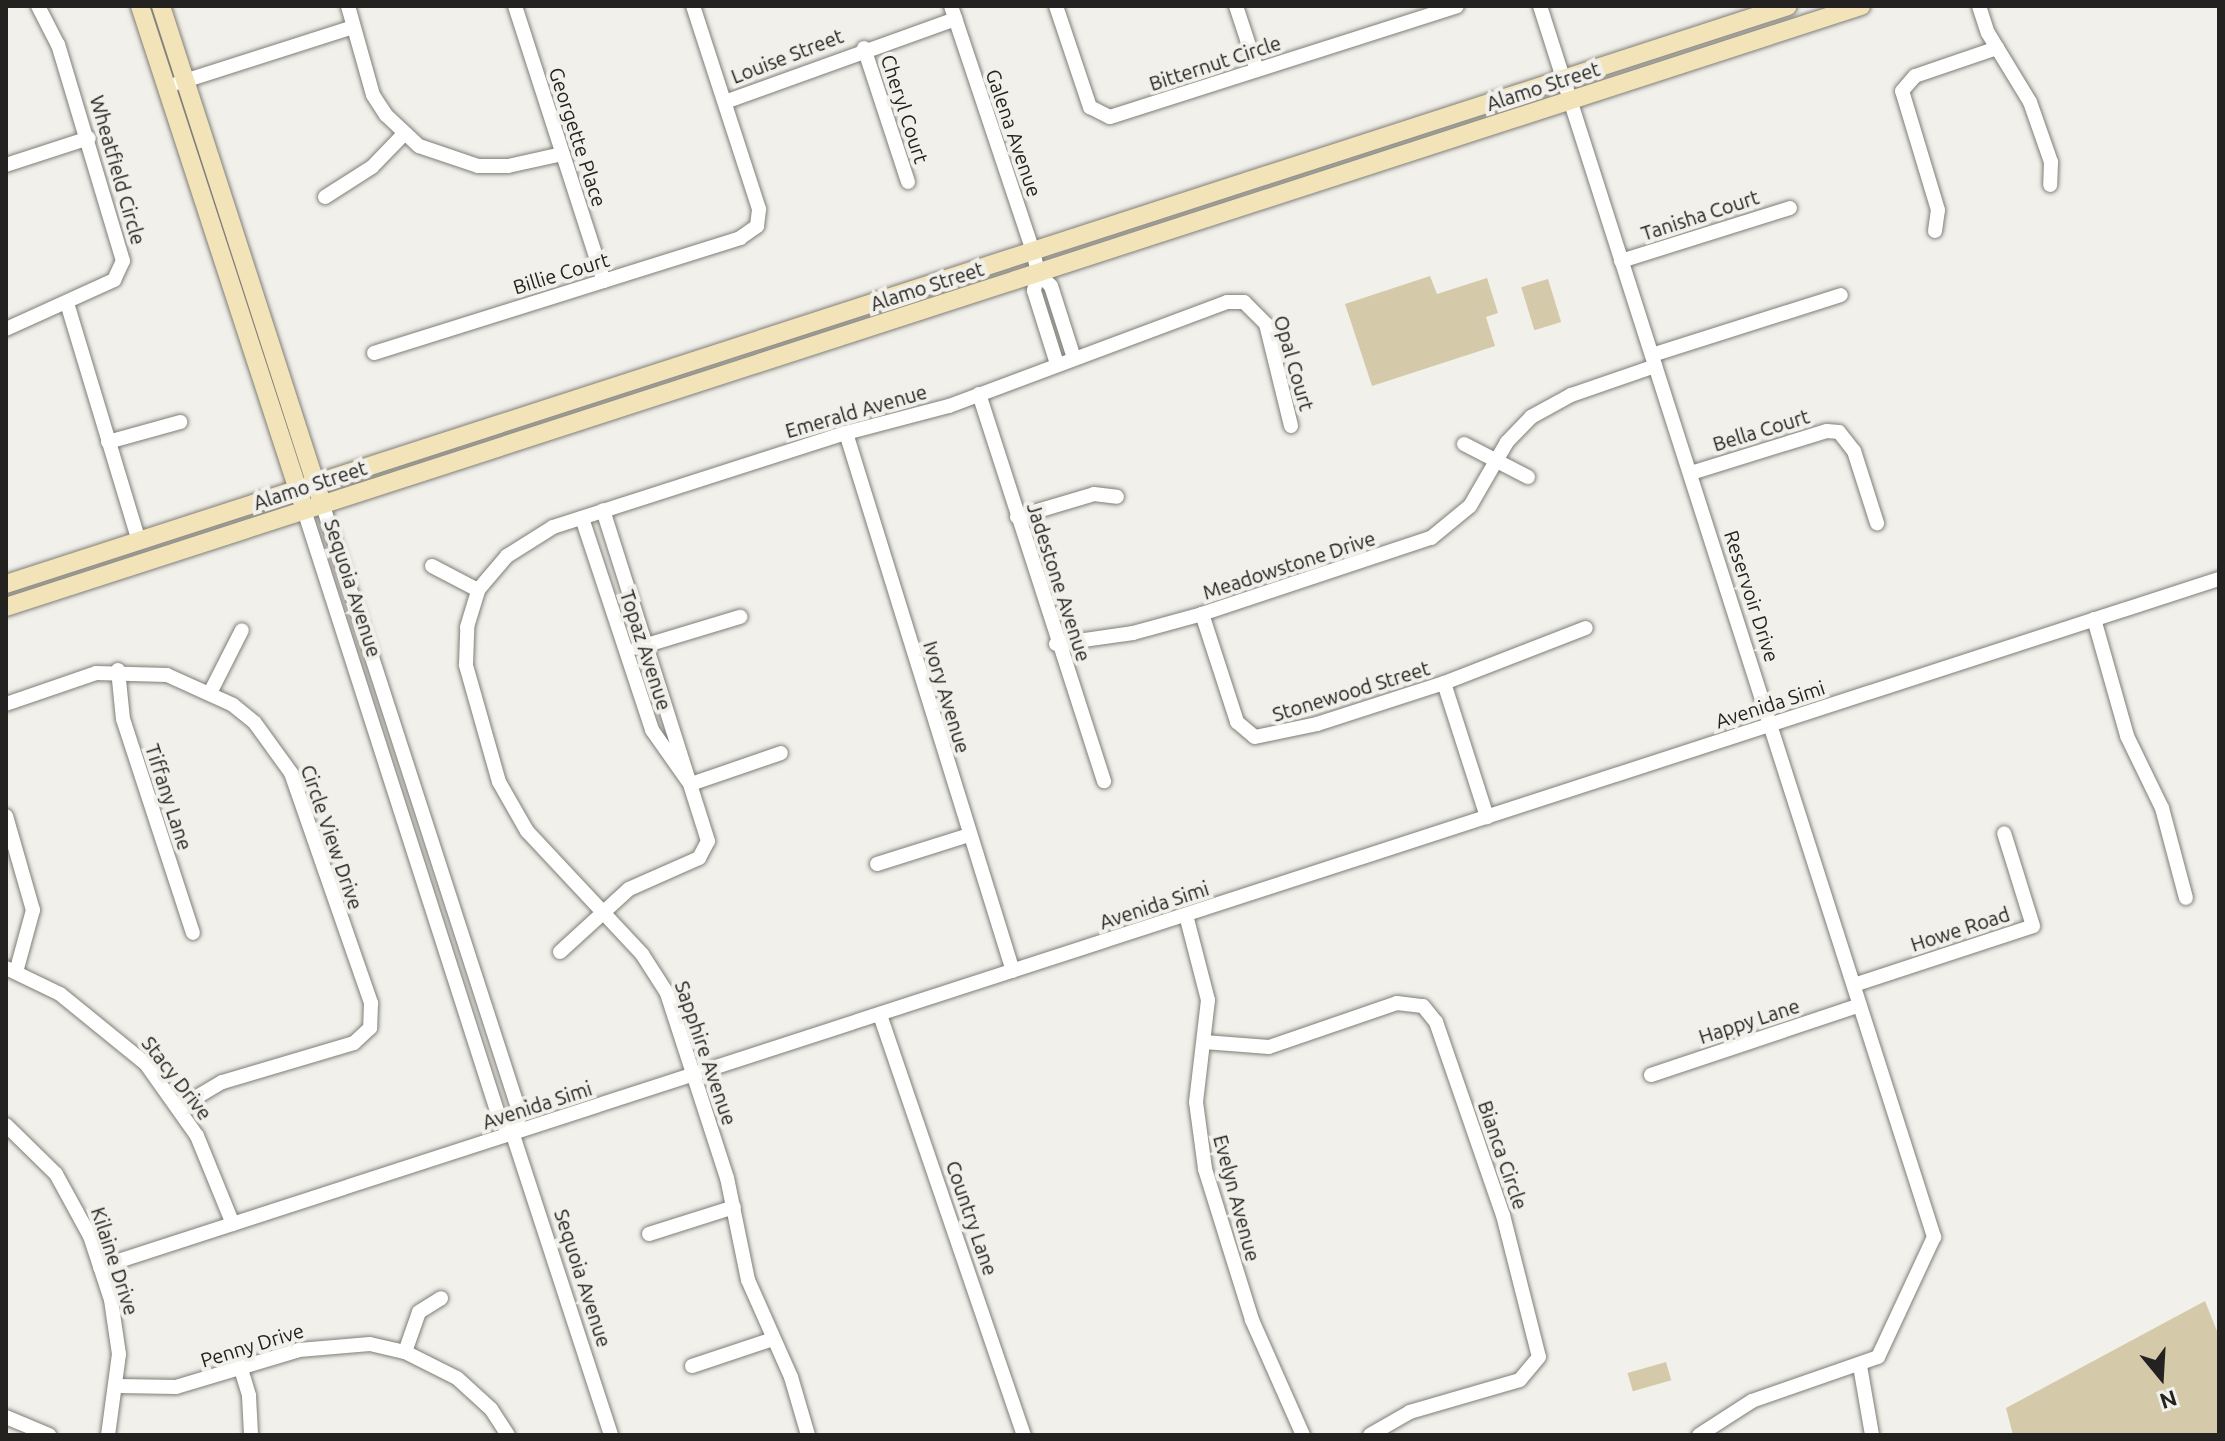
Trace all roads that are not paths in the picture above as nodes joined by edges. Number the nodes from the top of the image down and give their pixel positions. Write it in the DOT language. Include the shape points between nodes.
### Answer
graph roads {
  1 [pos="38,6"];
  2 [pos="140,6"];
  3 [pos="161,6"];
  4 [pos="348,6"];
  5 [pos="515,6"];
  6 [pos="693,6"];
  7 [pos="1056,6"];
  8 [pos="1236,6"];
  9 [pos="1457,6"];
  10 [pos="1540,6"];
  11 [pos="1788,6"];
  12 [pos="1861,6"];
  13 [pos="1979,6"];
  14 [pos="953,12"];
  15 [pos="1411,12"];
  16 [pos="353,27"];
  17 [pos="864,48"];
  18 [pos="1997,48"];
  19 [pos="1257,70"];
  20 [pos="1564,78"];
  21 [pos="176,84"];
  22 [pos="1571,100"];
  23 [pos="725,102"];
  24 [pos="404,134"];
  25 [pos="89,138"];
  26 [pos="562,154"];
  27 [pos="6,165"];
  28 [pos="908,182"];
  29 [pos="2050,185"];
  30 [pos="325,197"];
  31 [pos="1790,208"];
  32 [pos="1935,231"];
  33 [pos="1033,251"];
  34 [pos="1621,261"];
  35 [pos="1038,273"];
  36 [pos="604,281"];
  37 [pos="1841,295"];
  38 [pos="67,303"];
  39 [pos="1259,311"];
  40 [pos="6,329"];
  41 [pos="374,353"];
  42 [pos="1074,358"];
  43 [pos="1654,361"];
  44 [pos="1057,364"];
  45 [pos="979,394"];
  46 [pos="180,422"];
  47 [pos="1291,426"];
  48 [pos="846,433"];
  49 [pos="108,442"];
  50 [pos="1464,444"];
  51 [pos="1496,460"];
  52 [pos="1691,473"];
  53 [pos="1528,477"];
  54 [pos="308,488"];
  55 [pos="1117,497"];
  56 [pos="313,506"];
  57 [pos="603,510"];
  58 [pos="1017,517"];
  59 [pos="582,518"];
  60 [pos="1877,523"];
  61 [pos="139,541"];
  62 [pos="432,566"];
  63 [pos="2219,579"];
  64 [pos="6,584"];
  65 [pos="478,590"];
  66 [pos="6,607"];
  67 [pos="1202,614"];
  68 [pos="740,617"];
  69 [pos="2094,619"];
  70 [pos="1586,628"];
  71 [pos="242,630"];
  72 [pos="1056,644"];
  73 [pos="646,646"];
  74 [pos="625,652"];
  75 [pos="118,670"];
  76 [pos="1444,683"];
  77 [pos="211,691"];
  78 [pos="6,704"];
  79 [pos="1772,724"];
  80 [pos="781,753"];
  81 [pos="1104,781"];
  82 [pos="691,784"];
  83 [pos="6,816"];
  84 [pos="1487,817"];
  85 [pos="2004,833"];
  86 [pos="969,835"];
  87 [pos="877,864"];
  88 [pos="2186,898"];
  89 [pos="603,912"];
  90 [pos="1186,915"];
  91 [pos="193,933"];
  92 [pos="560,952"];
  93 [pos="11,970"];
  94 [pos="1013,971"];
  95 [pos="1854,985"];
  96 [pos="1860,1005"];
  97 [pos="880,1015"];
  98 [pos="1204,1042"];
  99 [pos="694,1074"];
  100 [pos="1651,1075"];
  101 [pos="180,1107"];
  102 [pos="6,1125"];
  103 [pos="513,1135"];
  104 [pos="734,1207"];
  105 [pos="233,1224"];
  106 [pos="649,1234"];
  107 [pos="100,1267"];
  108 [pos="441,1298"];
  109 [pos="773,1339"];
  110 [pos="405,1352"];
  111 [pos="692,1366"];
  112 [pos="1860,1366"];
  113 [pos="241,1369"];
  114 [pos="119,1386"];
  115 [pos="6,1417"];
  116 [pos="49,1435"];
  117 [pos="108,1435"];
  118 [pos="251,1435"];
  119 [pos="508,1435"];
  120 [pos="611,1435"];
  121 [pos="808,1435"];
  122 [pos="1024,1435"];
  123 [pos="1303,1435"];
  124 [pos="1370,1435"];
  125 [pos="1699,1435"];
  126 [pos="1872,1435"];
  1 -- 25 [label="street, Wheatfield Circle" via="58,45"];
  2 -- 21 [label="main road, Sequoia Avenue"];
  3 -- 21 [label="main road, Sequoia Avenue"];
  4 -- 16 [label="street"];
  5 -- 26 [label="street, Georgette Place"];
  6 -- 23 [label="street"];
  7 -- 19 [label="street, Bitternut Circle" via="1085,97 1099,114 1121,115"];
  8 -- 19 [label="street"];
  9 -- 15 [label="street, Bitternut Circle"];
  10 -- 20 [label="street, Reservoir Drive"];
  11 -- 20 [label="main road, Alamo Street"];
  12 -- 22 [label="main road, Alamo Street"];
  13 -- 18 [label="street"];
  14 -- 17 [label="street, Louise Street"];
  14 -- 33 [label="street, Galena Avenue"];
  15 -- 19 [label="street, Bitternut Circle"];
  16 -- 21 [label="street"];
  16 -- 24 [label="street" via="373,95"];
  17 -- 23 [label="street, Louise Street"];
  17 -- 28 [label="street, Cheryl Court"];
  18 -- 29 [label="street" via="2030,102 2051,162"];
  18 -- 32 [label="street" via="1908,82 1901,100 1938,210"];
  20 -- 22 [label="street, Reservoir Drive"];
  20 -- 33 [label="main road, Alamo Street"];
  21 -- 54 [label="main road, Sequoia Avenue"];
  22 -- 34 [label="street, Reservoir Drive"];
  22 -- 35 [label="main road, Alamo Street"];
  23 -- 36 [label="street, Billie Court" via="759,209 757,226 740,238"];
  24 -- 26 [label="street" via="438,155 478,166 508,166"];
  24 -- 30 [label="street" via="372,167"];
  25 -- 27 [label="street"];
  25 -- 38 [label="street, Wheatfield Circle" via="123,261 114,280"];
  26 -- 36 [label="street, Georgette Place"];
  31 -- 34 [label="street, Tanisha Court"];
  33 -- 35 [label="street, Galena Avenue"];
  33 -- 54 [label="main road, Alamo Street"];
  34 -- 43 [label="street, Reservoir Drive"];
  35 -- 42 [label="street, Galena Avenue" via="1051,286"];
  35 -- 44 [label="street, Galena Avenue" via="1034,291"];
  35 -- 56 [label="main road, Alamo Street"];
  36 -- 41 [label="street, Billie Court"];
  37 -- 43 [label="street, Meadowstone Drive"];
  38 -- 40 [label="street, Wheatfield Circle"];
  38 -- 49 [label="street"];
  39 -- 42 [label="street, Emerald Avenue" via="1244,302 1227,302"];
  39 -- 47 [label="street, Opal Court"];
  42 -- 44 [label="street, Emerald Avenue"];
  43 -- 51 [label="street, Meadowstone Drive" via="1548,405 1518,430"];
  43 -- 52 [label="street, Reservoir Drive"];
  44 -- 45 [label="street, Emerald Avenue"];
  45 -- 48 [label="street, Emerald Avenue"];
  45 -- 58 [label="street, Jadestone Avenue"];
  46 -- 49 [label="street"];
  48 -- 57 [label="street, Emerald Avenue"];
  48 -- 86 [label="street, Ivory Avenue"];
  49 -- 61 [label="street"];
  50 -- 51 [label="street"];
  51 -- 53 [label="street"];
  51 -- 67 [label="street, Meadowstone Drive" via="1470,506 1431,538"];
  52 -- 60 [label="street, Bella Court" via="1827,431 1839,432 1854,451"];
  52 -- 79 [label="street, Reservoir Drive"];
  54 -- 56 [label="main road, Sequoia Avenue"];
  54 -- 61 [label="main road, Alamo Street"];
  55 -- 58 [label="street" via="1094,494"];
  56 -- 66 [label="main road, Alamo Street"];
  56 -- 103 [label="street, Sequoia Avenue" via="520,1114"];
  57 -- 59 [label="street, Emerald Avenue"];
  57 -- 73 [label="street, Topaz Avenue"];
  58 -- 72 [label="street, Jadestone Avenue"];
  59 -- 65 [label="street, Emerald Avenue" via="526,540"];
  59 -- 74 [label="street, Topaz Avenue"];
  61 -- 64 [label="main road, Alamo Street"];
  62 -- 65 [label="street"];
  63 -- 69 [label="street, Avenida Simi"];
  65 -- 89 [label="street, Sapphire Avenue" via="467,627 466,665 499,782 527,831"];
  67 -- 72 [label="street, Meadowstone Drive" via="1133,633"];
  67 -- 76 [label="street, Stonewood Street" via="1237,722 1255,737 1317,724"];
  68 -- 73 [label="street"];
  69 -- 79 [label="street, Avenida Simi"];
  69 -- 88 [label="street" via="2127,736 2162,808"];
  70 -- 76 [label="street, Stonewood Street"];
  71 -- 77 [label="street"];
  72 -- 81 [label="street, Jadestone Avenue"];
  73 -- 74 [label="street"];
  73 -- 82 [label="street, Topaz Avenue"];
  74 -- 82 [label="street, Topaz Avenue" via="661,749"];
  75 -- 77 [label="street, Circle View Drive" via="167,675"];
  75 -- 78 [label="street, Circle View Drive" via="77,677"];
  75 -- 91 [label="street, Tiffany Lane" via="123,719"];
  76 -- 84 [label="street"];
  77 -- 101 [label="street, Circle View Drive" via="255,723 291,773 373,1017 367,1033 354,1043 222,1082"];
  79 -- 84 [label="street, Avenida Simi"];
  79 -- 95 [label="street, Reservoir Drive"];
  80 -- 82 [label="street"];
  82 -- 89 [label="street, Topaz Avenue" via="706,832 705,850 690,862 648,877"];
  83 -- 93 [label="street" via="33,910"];
  84 -- 90 [label="street, Avenida Simi"];
  85 -- 95 [label="street, Howe Road" via="2033,926"];
  86 -- 87 [label="street"];
  86 -- 94 [label="street, Ivory Avenue"];
  89 -- 92 [label="street, Topaz Avenue"];
  89 -- 99 [label="street, Sapphire Avenue" via="654,970"];
  90 -- 94 [label="street, Avenida Simi"];
  90 -- 98 [label="street, Evelyn Avenue" via="1206,984"];
  93 -- 101 [label="street, Stacy Drive" via="105,1026 146,1064"];
  94 -- 97 [label="street, Avenida Simi"];
  95 -- 96 [label="street, Reservoir Drive"];
  96 -- 100 [label="street, Happy Lane"];
  96 -- 112 [label="street, Reservoir Drive" via="1934,1237 1883,1350"];
  97 -- 99 [label="street, Avenida Simi"];
  97 -- 122 [label="street, Country Lane"];
  98 -- 123 [label="street, Evelyn Avenue" via="1196,1102 1205,1169 1252,1320"];
  98 -- 124 [label="street, Bianca Circle" via="1269,1047 1397,1003 1423,1006 1436,1022 1503,1215 1539,1357 1520,1380 1410,1412"];
  99 -- 103 [label="street, Avenida Simi"];
  99 -- 104 [label="street, Sapphire Avenue"];
  101 -- 105 [label="street, Stacy Drive" via="210,1162"];
  102 -- 107 [label="street, Kilaine Drive" via="42,1156 69,1192"];
  103 -- 105 [label="street, Avenida Simi"];
  103 -- 120 [label="street, Sequoia Avenue"];
  104 -- 106 [label="street"];
  104 -- 109 [label="street, Sapphire Avenue" via="748,1280"];
  105 -- 107 [label="street, Avenida Simi"];
  107 -- 114 [label="street, Kilaine Drive" via="116,1323"];
  108 -- 110 [label="street" via="419,1312"];
  109 -- 111 [label="street"];
  109 -- 121 [label="street, Sapphire Avenue" via="800,1399"];
  110 -- 113 [label="street, Penny Drive" via="330,1344"];
  110 -- 119 [label="street, Penny Drive" via="457,1378 491,1409"];
  112 -- 125 [label="street" via="1752,1401"];
  112 -- 126 [label="street"];
  113 -- 114 [label="street, Penny Drive" via="176,1387"];
  113 -- 118 [label="street"];
  114 -- 117 [label="street, Kilaine Drive"];
  115 -- 116 [label="street"];
}
